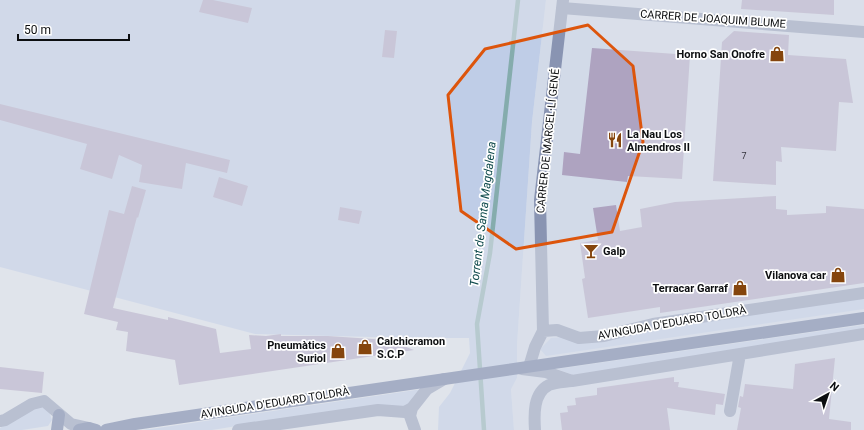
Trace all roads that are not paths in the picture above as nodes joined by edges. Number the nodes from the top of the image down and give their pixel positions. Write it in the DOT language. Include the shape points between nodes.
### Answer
graph roads {
  1 [pos="563,4"];
  2 [pos="864,32"];
  3 [pos="864,293"];
  4 [pos="864,318"];
  5 [pos="543,331"];
  6 [pos="864,334"];
  7 [pos="740,354"];
  8 [pos="529,367"];
  9 [pos="515,368"];
  10 [pos="444,378"];
  11 [pos="572,381"];
  12 [pos="412,408"];
  13 [pos="730,411"];
  14 [pos="59,415"];
  15 [pos="0,421"];
  16 [pos="88,429"];
  17 [pos="57,430"];
  18 [pos="106,430"];
  19 [pos="238,430"];
  20 [pos="415,430"];
  21 [pos="535,430"];
  1 -- 2 [label="street, CARRER DE JOAQUIM BLUME"];
  1 -- 5 [label="street, CARRER DE MARCEL·LÍ GENÉ" via="540,200"];
  3 -- 5 [label="street, AVINGUDA D'EDUARD TOLDRÀ" via="653,324 604,336 579,338 557,330"];
  4 -- 8 [label="street, AVINGUDA D'EDUARD TOLDRÀ"];
  5 -- 8 [label="street"];
  6 -- 7 [label="street, AVINGUDA D'EDUARD TOLDRÀ"];
  7 -- 11 [label="street, AVINGUDA D'EDUARD TOLDRÀ"];
  7 -- 13 [label="street"];
  8 -- 9 [label="street, AVINGUDA D'EDUARD TOLDRÀ"];
  9 -- 10 [label="street, AVINGUDA D'EDUARD TOLDRÀ"];
  9 -- 11 [label="street, AVINGUDA D'EDUARD TOLDRÀ" via="546,372"];
  10 -- 12 [label="street, AVINGUDA D'EDUARD TOLDRÀ" via="427,389"];
  10 -- 18 [label="street, AVINGUDA D'EDUARD TOLDRÀ"];
  11 -- 21 [label="street" via="549,385 539,393 534,415"];
  12 -- 19 [label="street, AVINGUDA D'EDUARD TOLDRÀ" via="405,412 378,410"];
  12 -- 20 [label="street" via="410,416"];
  14 -- 15 [label="street" via="44,401 32,404"];
  14 -- 16 [label="street" via="71,424"];
  14 -- 17 [label="street"];
}
